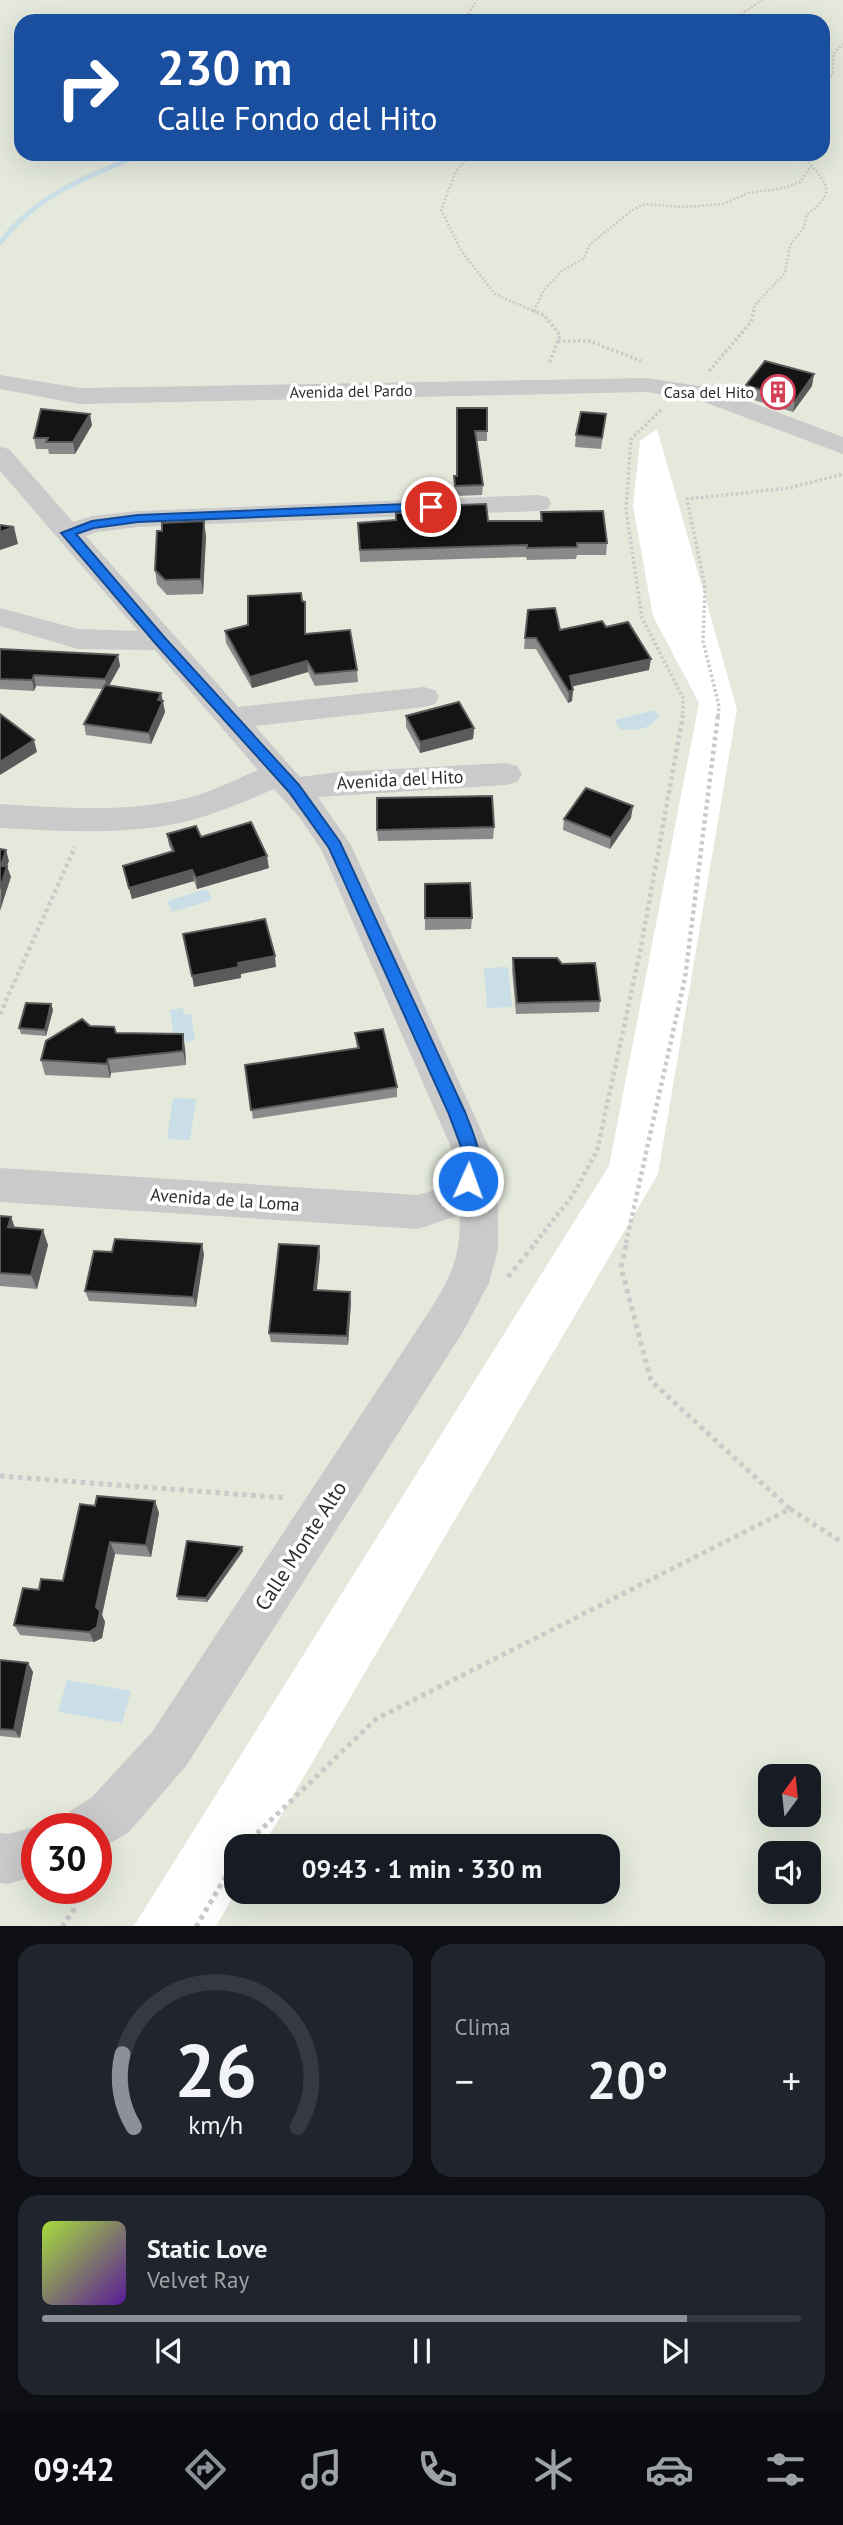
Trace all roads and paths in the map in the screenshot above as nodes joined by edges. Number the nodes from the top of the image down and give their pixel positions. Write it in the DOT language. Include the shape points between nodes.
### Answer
graph roads {
  1 [pos="477,0"];
  2 [pos="762,0"];
  3 [pos="467,14"];
  4 [pos="741,14"];
  5 [pos="843,44"];
  6 [pos="830,78"];
  7 [pos="465,161"];
  8 [pos="806,161"];
  9 [pos="811,166"];
  10 [pos="534,311"];
  11 [pos="558,341"];
  12 [pos="647,363"];
  13 [pos="0,382"];
  14 [pos="541,385"];
  15 [pos="694,392"];
  16 [pos="843,446"];
  17 [pos="0,455"];
  18 [pos="843,474"];
  19 [pos="538,503"];
  20 [pos="68,533"];
  21 [pos="0,617"];
  22 [pos="160,641"];
  23 [pos="424,696"];
  24 [pos="231,718"];
  25 [pos="506,775"];
  26 [pos="287,781"];
  27 [pos="0,816"];
  28 [pos="86,820"];
  29 [pos="0,1014"];
  30 [pos="472,1152"];
  31 [pos="0,1185"];
  32 [pos="433,1208"];
  33 [pos="479,1240"];
  34 [pos="461,1296"];
  35 [pos="0,1476"];
  36 [pos="330,1501"];
  37 [pos="790,1509"];
  38 [pos="843,1543"];
  39 [pos="112,1813"];
  40 [pos="256,1834"];
  41 [pos="21,1855"];
  42 [pos="0,1858"];
  43 [pos="224,1879"];
  44 [pos="74,1904"];
  45 [pos="63,1926"];
  46 [pos="197,1926"];
  1 -- 3 [label="path"];
  2 -- 4 [label="path"];
  5 -- 6 [label="path" via="834,54"];
  7 -- 10 [label="path" via="456,171 441,210 462,252 495,294"];
  8 -- 9 [label="path"];
  9 -- 10 [label="path" via="800,182 723,204 645,204 634,209 590,244 583,259 563,270 544,290"];
  9 -- 15 [label="path" via="826,178 827,199 807,214 804,227 790,245 785,273 755,305 740,338 704,373"];
  10 -- 11 [label="path" via="544,315 560,335"];
  11 -- 12 [label="path" via="589,341"];
  11 -- 14 [label="path"];
  13 -- 14 [label="street, Avenida del Pardo" via="51,393 105,396"];
  14 -- 15 [label="street, Avenida del Pardo" via="646,385"];
  15 -- 16 [label="street, Avenida del Pardo"];
  15 -- 34 [label="path" via="653,415 631,439 625,509 642,618 684,709 597,1151 573,1195 510,1276"];
  17 -- 20 [label="street"];
  18 -- 37 [label="path" via="789,488 687,499 705,587 703,641 719,706 685,978 621,1267 652,1381"];
  19 -- 20 [label="street" via="138,519 92,524"];
  20 -- 22 [label="street"];
  21 -- 22 [label="street" via="78,639"];
  22 -- 24 [label="street"];
  23 -- 24 [label="street"];
  24 -- 26 [label="street"];
  25 -- 26 [label="street, Avenida del Hito"];
  26 -- 28 [label="street, Avenida del Hito" via="143,818"];
  26 -- 30 [label="street" via="335,845"];
  27 -- 28 [label="street, Avenida del Hito"];
  28 -- 29 [label="path"];
  30 -- 32 [label="street" via="468,1181"];
  30 -- 33 [label="street, Calle Monte Alto"];
  31 -- 32 [label="street, Avenida de la Loma"];
  32 -- 33 [label="street"];
  33 -- 34 [label="street, Calle Monte Alto" via="470,1280"];
  34 -- 36 [label="street, Calle Monte Alto"];
  35 -- 36 [label="path"];
  36 -- 39 [label="street, Calle Monte Alto" via="169,1749"];
  37 -- 38 [label="path"];
  37 -- 40 [label="path" via="376,1718"];
  41 -- 42 [label="street"];
  43 -- 46 [label="path"];
  44 -- 45 [label="path"];
}
